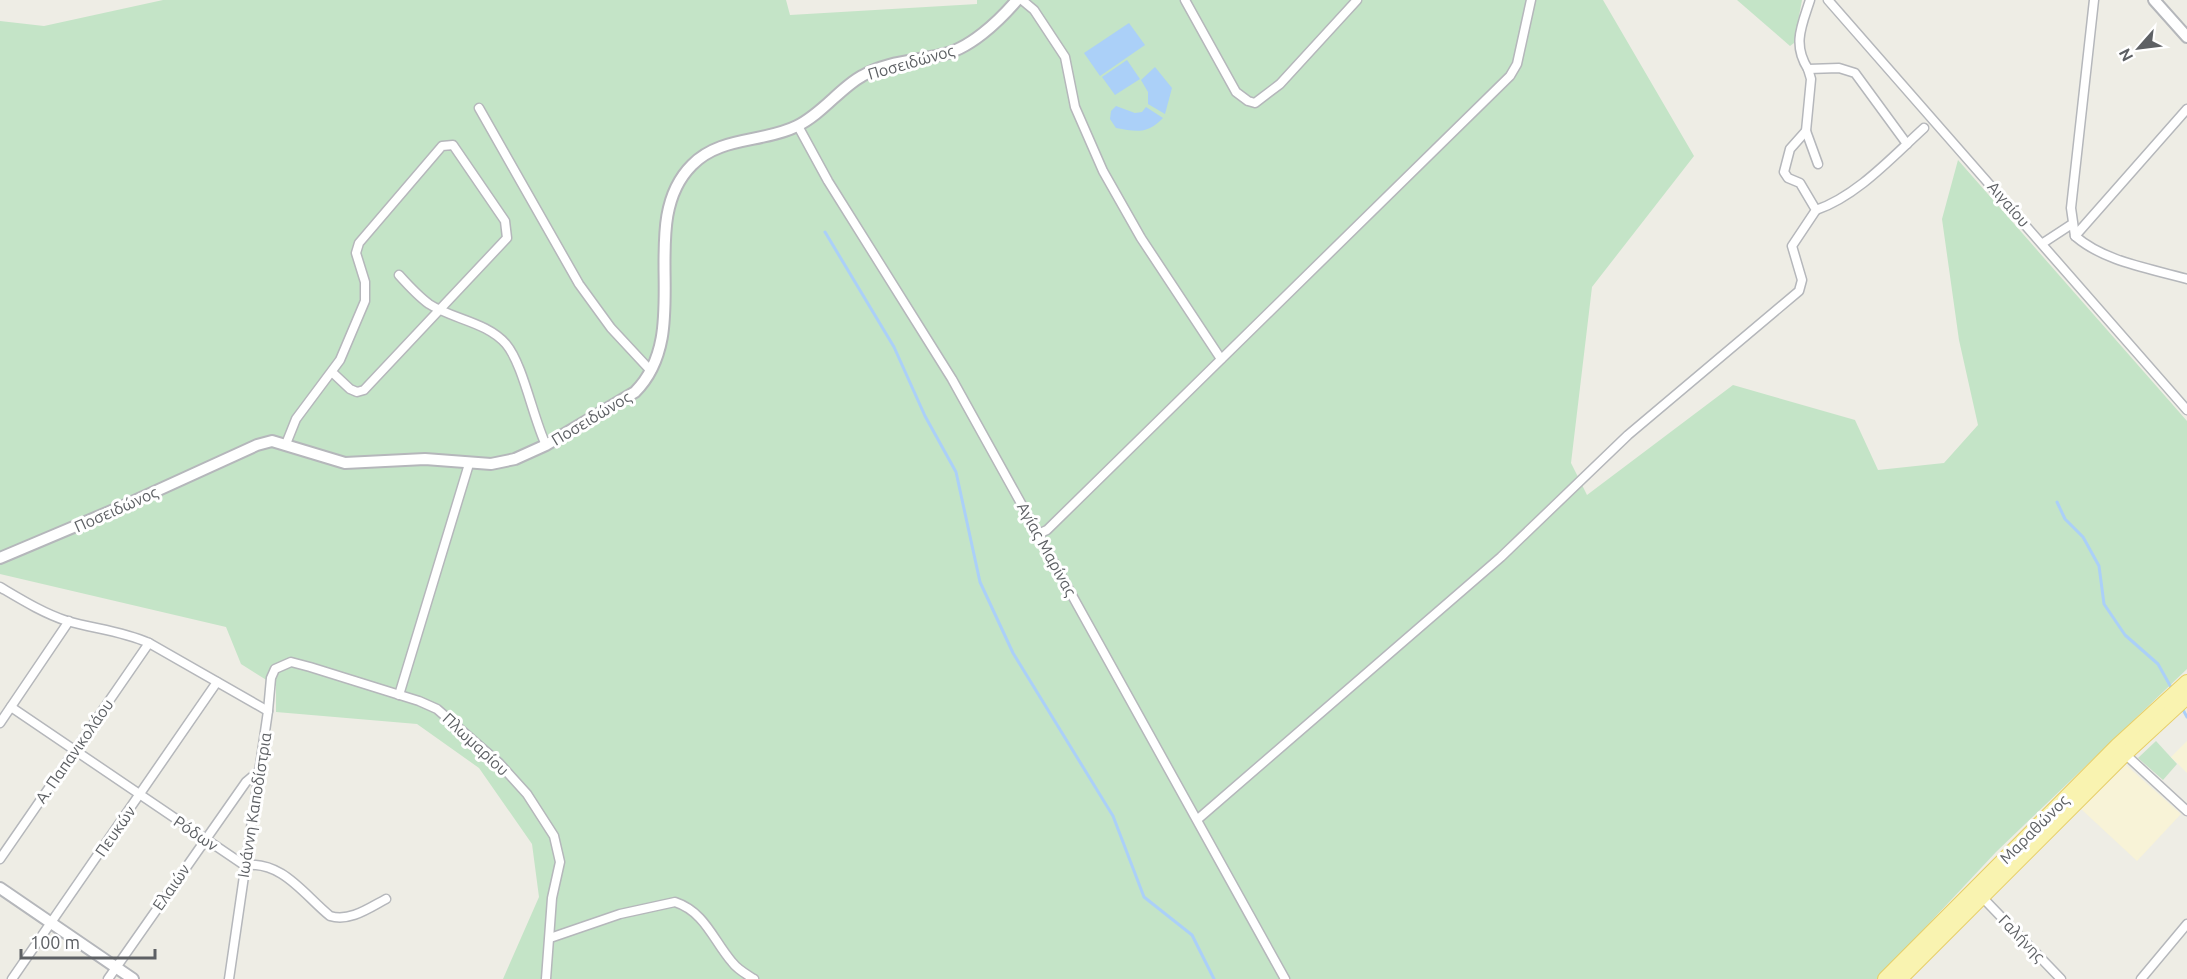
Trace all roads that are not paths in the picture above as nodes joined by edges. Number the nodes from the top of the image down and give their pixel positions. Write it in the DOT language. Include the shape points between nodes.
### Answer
graph roads {
  1 [pos="1017,0"];
  2 [pos="1022,0"];
  3 [pos="1185,0"];
  4 [pos="1357,0"];
  5 [pos="1531,0"];
  6 [pos="1810,0"];
  7 [pos="1828,0"];
  8 [pos="2094,0"];
  9 [pos="2154,0"];
  10 [pos="2187,37"];
  11 [pos="1808,69"];
  12 [pos="479,108"];
  13 [pos="2187,109"];
  14 [pos="798,126"];
  15 [pos="1924,128"];
  16 [pos="1806,131"];
  17 [pos="1907,144"];
  18 [pos="1818,164"];
  19 [pos="1816,210"];
  20 [pos="2072,224"];
  21 [pos="2075,236"];
  22 [pos="2043,243"];
  23 [pos="399,275"];
  24 [pos="2187,279"];
  25 [pos="440,310"];
  26 [pos="1221,359"];
  27 [pos="651,371"];
  28 [pos="333,373"];
  29 [pos="2187,410"];
  30 [pos="286,444"];
  31 [pos="546,445"];
  32 [pos="470,464"];
  33 [pos="1038,534"];
  34 [pos="0,558"];
  35 [pos="0,587"];
  36 [pos="69,621"];
  37 [pos="149,643"];
  38 [pos="217,682"];
  39 [pos="399,695"];
  40 [pos="2180,696"];
  41 [pos="11,707"];
  42 [pos="268,711"];
  43 [pos="0,723"];
  44 [pos="75,750"];
  45 [pos="2125,754"];
  46 [pos="260,770"];
  47 [pos="140,795"];
  48 [pos="2187,811"];
  49 [pos="1198,819"];
  50 [pos="205,838"];
  51 [pos="0,859"];
  52 [pos="244,865"];
  53 [pos="0,888"];
  54 [pos="1982,897"];
  55 [pos="386,899"];
  56 [pos="50,923"];
  57 [pos="2187,924"];
  58 [pos="550,938"];
  59 [pos="116,968"];
  60 [pos="12,979"];
  61 [pos="108,979"];
  62 [pos="133,979"];
  63 [pos="229,979"];
  64 [pos="546,979"];
  65 [pos="754,979"];
  66 [pos="1285,979"];
  67 [pos="1885,979"];
  68 [pos="1900,979"];
  69 [pos="2061,979"];
  70 [pos="2141,979"];
  1 -- 14 [label="street, Ποσειδώνος" via="957,50 901,62 859,77"];
  2 -- 26 [label="street" via="1034,10 1065,57 1075,107 1141,238"];
  3 -- 4 [label="street" via="1236,92 1255,103 1280,84"];
  5 -- 26 [label="street" via="1517,64 1510,76"];
  6 -- 11 [label="street" via="1798,40 1801,58"];
  7 -- 22 [label="street, Αιγαίου"];
  8 -- 20 [label="street"];
  9 -- 10 [label="street"];
  11 -- 16 [label="street" via="1811,80"];
  11 -- 17 [label="street" via="1839,68 1856,73"];
  12 -- 27 [label="street" via="579,284 611,328"];
  13 -- 21 [label="street"];
  14 -- 27 [label="street, Ποσειδώνος" via="711,150 693,163 678,182 669,210 665,247 663,334"];
  14 -- 33 [label="street, Αγίας Μαρίνας" via="828,182 952,379"];
  15 -- 17 [label="street"];
  16 -- 18 [label="street"];
  16 -- 19 [label="street" via="1790,149 1784,172 1800,183"];
  17 -- 19 [label="street" via="1866,180 1832,204"];
  19 -- 49 [label="street" via="1792,246 1802,280 1799,291 1628,435 1501,556"];
  20 -- 21 [label="street"];
  20 -- 22 [label="street"];
  21 -- 24 [label="street" via="2109,257"];
  22 -- 29 [label="street, Αιγαίου"];
  23 -- 25 [label="street"];
  25 -- 28 [label="street" via="364,390 350,389"];
  25 -- 28 [label="street" via="502,246 507,230 505,221 448,143 359,243 356,253 365,282 365,301"];
  25 -- 31 [label="street" via="477,325 507,345"];
  26 -- 33 [label="street" via="1047,530"];
  27 -- 31 [label="street, Ποσειδώνος" via="643,384 623,401"];
  28 -- 30 [label="street" via="296,419"];
  30 -- 32 [label="street, Ποσειδώνος" via="345,463 425,459"];
  30 -- 34 [label="street, Ποσειδώνος" via="272,441 240,452"];
  31 -- 32 [label="street, Ποσειδώνος" via="515,459"];
  32 -- 39 [label="street"];
  33 -- 49 [label="street, Αγίας Μαρίνας"];
  35 -- 36 [label="street, Ιωάννη Καποδίστρια"];
  36 -- 37 [label="street, Ιωάννη Καποδίστρια" via="129,634"];
  36 -- 41 [label="street"];
  37 -- 38 [label="street, Ιωάννη Καποδίστρια"];
  37 -- 44 [label="street, Α. Παπανικολάου"];
  38 -- 42 [label="street, Ιωάννη Καποδίστρια"];
  38 -- 47 [label="street, Πευκών"];
  39 -- 42 [label="street, Πλωμαρίου" via="291,662 275,669"];
  39 -- 58 [label="street, Πλωμαρίου" via="437,709 454,722 499,763 554,836 560,862 552,898"];
  40 -- 45 [label="main road, Μαραθώνος"];
  40 -- 67 [label="main road, Μαραθώνος" via="2117,746"];
  41 -- 43 [label="street"];
  41 -- 44 [label="street, Ρόδων"];
  42 -- 46 [label="street, Ιωάννη Καποδίστρια"];
  44 -- 47 [label="street, Ρόδων"];
  44 -- 51 [label="street, Α. Παπανικολάου"];
  45 -- 48 [label="street"];
  45 -- 54 [label="main road, Μαραθώνος"];
  46 -- 50 [label="street, Ελαιών" via="246,782"];
  46 -- 52 [label="street, Ιωάννη Καποδίστρια"];
  47 -- 50 [label="street, Ρόδων"];
  47 -- 56 [label="street, Πευκών"];
  49 -- 66 [label="street, Αγίας Μαρίνας"];
  50 -- 52 [label="street, Ρόδων"];
  50 -- 59 [label="street, Ελαιών"];
  52 -- 55 [label="street, Ρόδων" via="267,865 278,870 323,911 339,919"];
  52 -- 63 [label="street, Ιωάννη Καποδίστρια"];
  53 -- 56 [label="street"];
  54 -- 68 [label="main road, Μαραθώνος"];
  54 -- 69 [label="street, Γαλήνης"];
  56 -- 59 [label="street"];
  56 -- 60 [label="street, Πευκών"];
  57 -- 70 [label="street"];
  58 -- 64 [label="street, Πλωμαρίου"];
  58 -- 65 [label="street" via="620,914 675,902 695,912 731,961"];
  59 -- 61 [label="street, Ελαιών"];
  59 -- 62 [label="street"];
}
